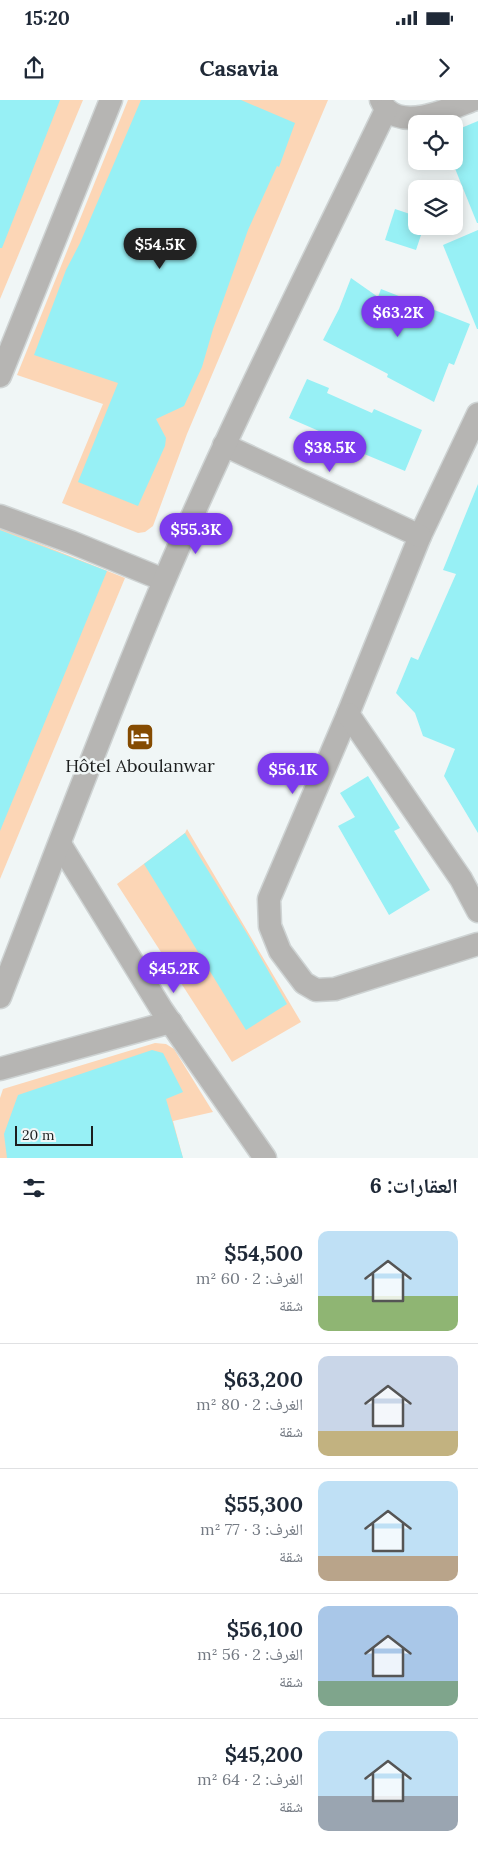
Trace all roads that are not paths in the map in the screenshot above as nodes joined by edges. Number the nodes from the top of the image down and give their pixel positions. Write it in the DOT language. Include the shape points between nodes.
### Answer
graph roads {
  1 [pos="111,100"];
  2 [pos="473,100"];
  3 [pos="384,105"];
  4 [pos="0,376"];
  5 [pos="478,414"];
  6 [pos="224,445"];
  7 [pos="0,516"];
  8 [pos="420,536"];
  9 [pos="164,580"];
  10 [pos="348,714"];
  11 [pos="60,844"];
  12 [pos="470,875"];
  13 [pos="478,911"];
  14 [pos="478,944"];
  15 [pos="5,964"];
  16 [pos="0,997"];
  17 [pos="171,1022"];
  18 [pos="0,1069"];
  19 [pos="265,1158"];
  1 -- 4 [label="street"];
  2 -- 3 [label="street" via="425,117 400,117"];
  3 -- 6 [label="street"];
  5 -- 8 [label="street"];
  6 -- 8 [label="street"];
  6 -- 9 [label="street"];
  7 -- 9 [label="street"];
  8 -- 10 [label="street"];
  9 -- 11 [label="street"];
  10 -- 12 [label="street"];
  10 -- 14 [label="street" via="269,898 270,926 280,951 304,983 316,990 326,990"];
  11 -- 15 [label="street"];
  11 -- 17 [label="street"];
  12 -- 13 [label="street"];
  15 -- 16 [label="street"];
  17 -- 18 [label="street"];
  17 -- 19 [label="street"];
}
